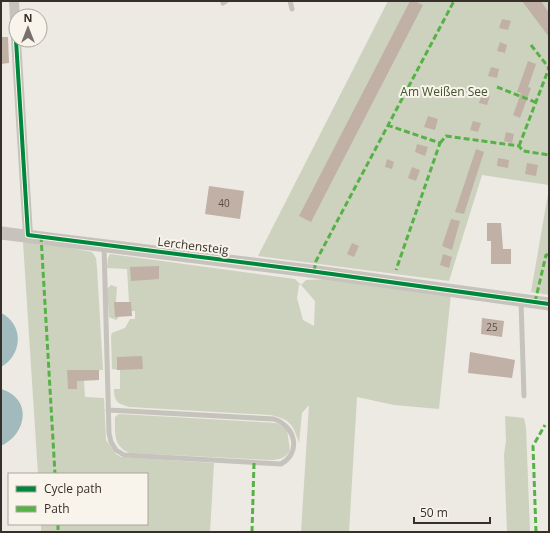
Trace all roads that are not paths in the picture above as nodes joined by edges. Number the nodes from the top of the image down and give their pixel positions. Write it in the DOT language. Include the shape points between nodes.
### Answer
graph roads {
  1 [pos="290,1"];
  2 [pos="292,9"];
  3 [pos="17,48"];
  4 [pos="1,233"];
  5 [pos="28,235"];
  6 [pos="104,245"];
  7 [pos="521,300"];
  8 [pos="549,304"];
  9 [pos="524,396"];
  10 [pos="108,410"];
  1 -- 2 [label="lane"];
  3 -- 5 [label="street"];
  4 -- 5 [label="street, Lerchensteig"];
  5 -- 6 [label="street, Lerchensteig"];
  6 -- 7 [label="street, Lerchensteig"];
  6 -- 10 [label="lane"];
  7 -- 8 [label="street, Lerchensteig"];
  7 -- 9 [label="lane"];
  10 -- 10 [label="lane" via="111,442 116,450 124,455 281,464 289,460 292,453 292,434 282,422 274,419"];
}
